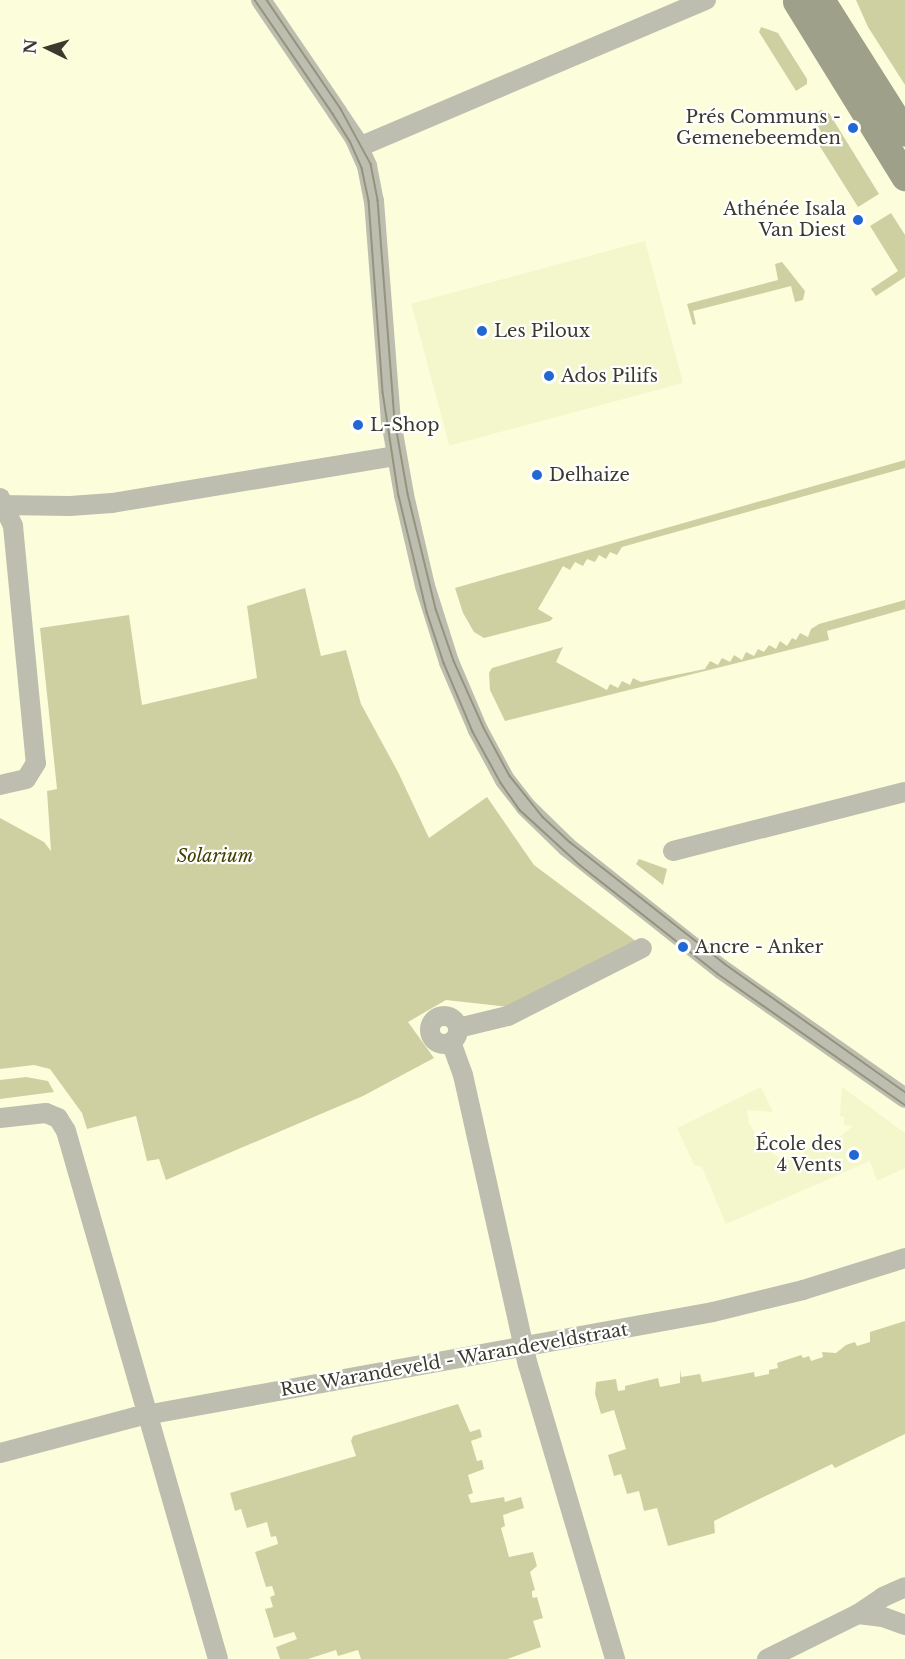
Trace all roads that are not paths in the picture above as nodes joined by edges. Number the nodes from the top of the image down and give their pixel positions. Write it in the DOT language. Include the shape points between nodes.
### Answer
graph roads {
  1 [pos="261,0"];
  2 [pos="706,0"];
  3 [pos="798,0"];
  4 [pos="905,133"];
  5 [pos="359,147"];
  6 [pos="905,177"];
  7 [pos="396,456"];
  8 [pos="1,503"];
  9 [pos="0,784"];
  10 [pos="905,792"];
  11 [pos="674,851"];
  12 [pos="642,948"];
  13 [pos="905,1098"];
  14 [pos="0,1118"];
  15 [pos="905,1258"];
  16 [pos="524,1347"];
  17 [pos="148,1415"];
  18 [pos="0,1453"];
  19 [pos="905,1587"];
  20 [pos="858,1614"];
  21 [pos="905,1625"];
  22 [pos="770,1658"];
  23 [pos="218,1659"];
  24 [pos="615,1659"];
  1 -- 5 [label="street"];
  2 -- 5 [label="street"];
  3 -- 4 [label="street"];
  3 -- 6 [label="street"];
  5 -- 7 [label="street" via="374,201"];
  7 -- 8 [label="street" via="112,502 70,506"];
  7 -- 13 [label="street" via="425,586 449,662 478,730 525,806 567,847 722,969"];
  8 -- 9 [label="street" via="13,526 36,764 26,779"];
  10 -- 11 [label="street"];
  12 -- 16 [label="street" via="508,1016 455,1035"];
  14 -- 17 [label="street" via="46,1113 63,1123"];
  15 -- 16 [label="street, Rue Warandeveld - Warandeveldstraat" via="775,1298"];
  16 -- 17 [label="street, Rue Warandeveld - Warandeveldstraat"];
  16 -- 24 [label="street"];
  17 -- 18 [label="street, Rue Warandeveld - Warandeveldstraat"];
  17 -- 23 [label="street"];
  19 -- 20 [label="street"];
  20 -- 21 [label="street"];
  20 -- 22 [label="street"];
}
